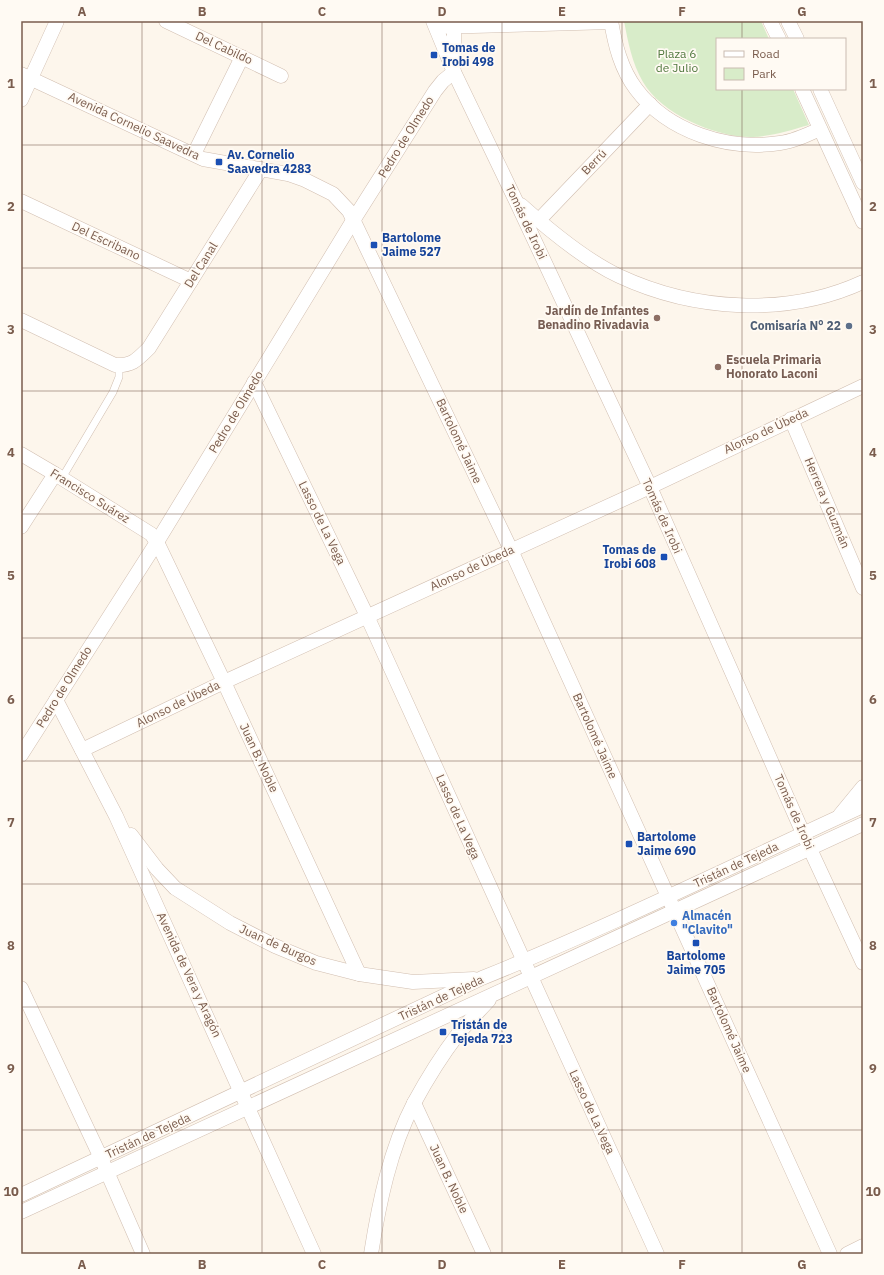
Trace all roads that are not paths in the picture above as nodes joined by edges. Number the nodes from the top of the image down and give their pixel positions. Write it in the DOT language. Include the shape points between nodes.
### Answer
graph roads {
  1 [pos="57,21"];
  2 [pos="166,21"];
  3 [pos="611,21"];
  4 [pos="770,21"];
  5 [pos="788,21"];
  6 [pos="454,23"];
  7 [pos="434,24"];
  8 [pos="778,38"];
  9 [pos="796,38"];
  10 [pos="242,57"];
  11 [pos="454,72"];
  12 [pos="26,76"];
  13 [pos="281,76"];
  14 [pos="802,90"];
  15 [pos="820,90"];
  16 [pos="21,100"];
  17 [pos="650,104"];
  18 [pos="820,129"];
  19 [pos="194,154"];
  20 [pos="260,169"];
  21 [pos="863,183"];
  22 [pos="516,201"];
  23 [pos="21,202"];
  24 [pos="354,220"];
  25 [pos="538,220"];
  26 [pos="863,222"];
  27 [pos="191,281"];
  28 [pos="863,282"];
  29 [pos="21,320"];
  30 [pos="119,365"];
  31 [pos="254,382"];
  32 [pos="863,386"];
  33 [pos="791,419"];
  34 [pos="21,454"];
  35 [pos="58,476"];
  36 [pos="650,487"];
  37 [pos="21,527"];
  38 [pos="157,542"];
  39 [pos="511,550"];
  40 [pos="863,588"];
  41 [pos="367,616"];
  42 [pos="224,682"];
  43 [pos="56,700"];
  44 [pos="82,750"];
  45 [pos="21,756"];
  46 [pos="863,787"];
  47 [pos="863,806"];
  48 [pos="116,816"];
  49 [pos="838,817"];
  50 [pos="863,824"];
  51 [pos="804,834"];
  52 [pos="841,834"];
  53 [pos="863,834"];
  54 [pos="810,849"];
  55 [pos="667,897"];
  56 [pos="675,912"];
  57 [pos="523,962"];
  58 [pos="863,963"];
  59 [pos="359,974"];
  60 [pos="531,977"];
  61 [pos="482,978"];
  62 [pos="21,988"];
  63 [pos="493,995"];
  64 [pos="242,1092"];
  65 [pos="414,1103"];
  66 [pos="248,1107"];
  67 [pos="101,1158"];
  68 [pos="107,1172"];
  69 [pos="21,1195"];
  70 [pos="21,1212"];
  71 [pos="863,1246"];
  72 [pos="143,1254"];
  73 [pos="314,1254"];
  74 [pos="371,1254"];
  75 [pos="484,1254"];
  76 [pos="657,1254"];
  77 [pos="830,1254"];
  78 [pos="847,1254"];
  1 -- 12 [label="street"];
  2 -- 10 [label="street, Del Cabildo"];
  3 -- 6 [label="street"];
  3 -- 17 [label="street" via="615,43 627,75"];
  4 -- 8 [label="street"];
  5 -- 9 [label="street"];
  6 -- 7 [label="street"];
  6 -- 11 [label="street"];
  7 -- 11 [label="street, Tomás de Irobi"];
  10 -- 13 [label="street, Del Cabildo"];
  10 -- 19 [label="street"];
  11 -- 22 [label="street, Tomás de Irobi"];
  11 -- 24 [label="street, Pedro de Olmedo" via="435,91"];
  12 -- 16 [label="street"];
  12 -- 19 [label="street, Avenida Cornelio Saavedra"];
  14 -- 18 [label="street"];
  15 -- 21 [label="street"];
  17 -- 18 [label="street" via="686,129 735,144 782,143"];
  17 -- 25 [label="street, Berrú"];
  18 -- 26 [label="street"];
  19 -- 20 [label="street, Avenida Cornelio Saavedra" via="203,159"];
  20 -- 24 [label="street, Avenida Cornelio Saavedra" via="294,176 331,194 346,207"];
  20 -- 27 [label="street, Del Canal"];
  22 -- 25 [label="street"];
  22 -- 36 [label="street, Tomás de Irobi"];
  23 -- 27 [label="street, Del Escribano"];
  24 -- 31 [label="street, Pedro de Olmedo"];
  24 -- 39 [label="street, Bartolomé Jaime"];
  25 -- 28 [label="street" via="592,260 619,276 691,299 736,305 773,304 806,300 846,290"];
  27 -- 30 [label="street, Del Canal" via="149,348 130,364"];
  29 -- 30 [label="street"];
  30 -- 35 [label="lane" via="119,377 113,392"];
  31 -- 38 [label="street, Pedro de Olmedo"];
  31 -- 41 [label="street, Lasso de La Vega"];
  32 -- 33 [label="street, Alonso de Úbeda"];
  33 -- 36 [label="street, Alonso de Úbeda"];
  33 -- 40 [label="street, Herrera y Guzmán"];
  34 -- 35 [label="street, Francisco Suárez"];
  35 -- 37 [label="street"];
  35 -- 38 [label="street, Francisco Suárez" via="151,534"];
  36 -- 39 [label="street, Alonso de Úbeda"];
  36 -- 51 [label="street, Tomás de Irobi"];
  38 -- 42 [label="street, Juan B. Noble"];
  38 -- 43 [label="street, Pedro de Olmedo"];
  39 -- 41 [label="street, Alonso de Úbeda"];
  39 -- 55 [label="street, Bartolomé Jaime"];
  41 -- 42 [label="street, Alonso de Úbeda"];
  41 -- 57 [label="street, Lasso de La Vega"];
  42 -- 44 [label="street, Alonso de Úbeda"];
  42 -- 59 [label="street, Juan B. Noble"];
  43 -- 44 [label="street, Avenida de Vera y Aragón"];
  43 -- 45 [label="street, Pedro de Olmedo"];
  44 -- 48 [label="street, Avenida de Vera y Aragón"];
  46 -- 49 [label="street"];
  47 -- 49 [label="street, Tristán de Tejeda"];
  48 -- 59 [label="street, Juan de Burgos" via="157,869 176,888 201,906 275,946 309,960"];
  48 -- 64 [label="street, Avenida de Vera y Aragón"];
  49 -- 51 [label="street, Tristán de Tejeda"];
  50 -- 52 [label="street, Tristán de Tejeda"];
  51 -- 54 [label="street, Tomás de Irobi"];
  51 -- 55 [label="street, Tristán de Tejeda"];
  52 -- 53 [label="street"];
  52 -- 54 [label="street, Tristán de Tejeda"];
  54 -- 56 [label="street, Tristán de Tejeda"];
  54 -- 58 [label="street, Tomás de Irobi"];
  55 -- 56 [label="street, Bartolomé Jaime"];
  55 -- 57 [label="street, Tristán de Tejeda"];
  56 -- 60 [label="street, Tristán de Tejeda"];
  56 -- 77 [label="street, Bartolomé Jaime"];
  57 -- 60 [label="street, Lasso de La Vega"];
  57 -- 61 [label="street, Tristán de Tejeda"];
  59 -- 61 [label="street, Juan de Burgos" via="413,982"];
  60 -- 63 [label="street, Tristán de Tejeda"];
  60 -- 76 [label="street, Lasso de La Vega"];
  61 -- 64 [label="street, Tristán de Tejeda"];
  62 -- 67 [label="street"];
  63 -- 65 [label="street" via="459,1033"];
  63 -- 66 [label="street, Tristán de Tejeda"];
  64 -- 66 [label="street, Avenida de Vera y Aragón"];
  64 -- 67 [label="street, Tristán de Tejeda"];
  65 -- 74 [label="street" via="390,1167 377,1216"];
  65 -- 75 [label="street, Juan B. Noble"];
  66 -- 68 [label="street, Tristán de Tejeda"];
  66 -- 73 [label="street, Avenida de Vera y Aragón"];
  67 -- 68 [label="street"];
  67 -- 69 [label="street, Tristán de Tejeda"];
  68 -- 70 [label="street, Tristán de Tejeda"];
  68 -- 72 [label="street"];
  71 -- 78 [label="street"];
}
